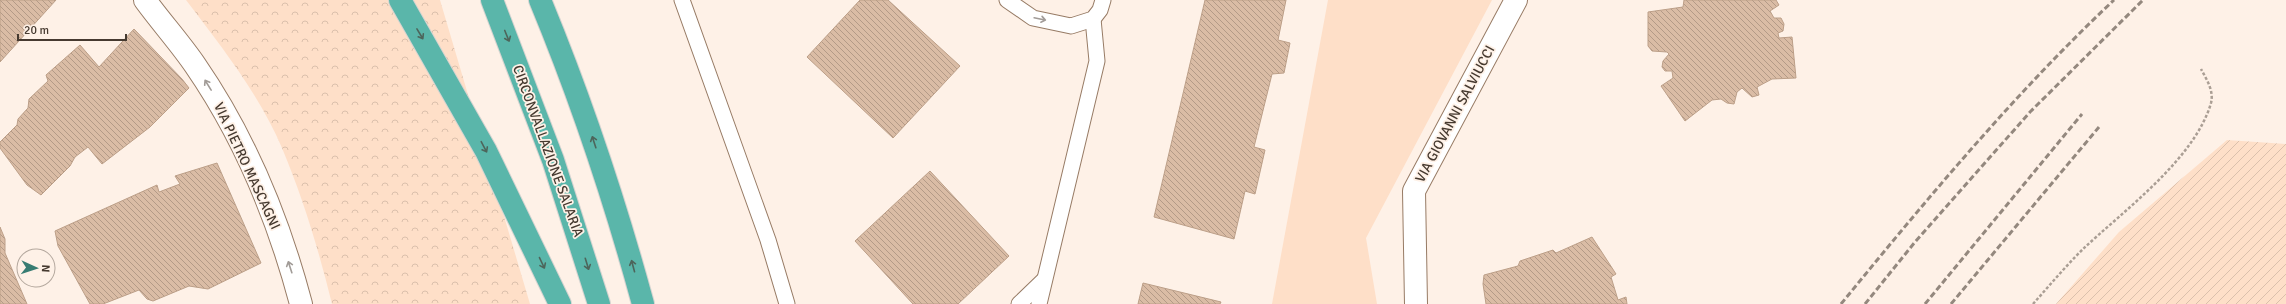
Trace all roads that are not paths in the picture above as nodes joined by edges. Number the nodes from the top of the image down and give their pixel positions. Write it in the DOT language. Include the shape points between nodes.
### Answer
graph roads {
  1 [pos="145,0"];
  2 [pos="400,0"];
  3 [pos="492,0"];
  4 [pos="540,0"];
  5 [pos="682,0"];
  6 [pos="1007,0"];
  7 [pos="1103,0"];
  8 [pos="1516,0"];
  9 [pos="1093,19"];
  10 [pos="1044,280"];
  11 [pos="301,304"];
  12 [pos="560,304"];
  13 [pos="599,304"];
  14 [pos="643,304"];
  15 [pos="787,304"];
  16 [pos="1019,304"];
  17 [pos="1039,304"];
  18 [pos="1416,304"];
  11 -- 1 [label="street, VIA PIETRO MASCAGNI, one-way" via="275,224 228,119 195,65"];
  2 -- 12 [label="highway, one-way" via="486,151"];
  3 -- 13 [label="highway, CIRCONVALLAZIONE SALARIA, one-way" via="554,160"];
  14 -- 4 [label="highway, one-way" via="628,246 592,137"];
  5 -- 15 [label="lane" via="768,240"];
  6 -- 9 [label="lane, one-way" via="1033,18 1071,26"];
  7 -- 9 [label="lane" via="1100,10"];
  8 -- 18 [label="street, VIA GIOVANNI SALVIUCCI" via="1414,190"];
  9 -- 10 [label="lane" via="1097,61"];
  10 -- 16 [label="lane"];
  10 -- 17 [label="lane"];
}
